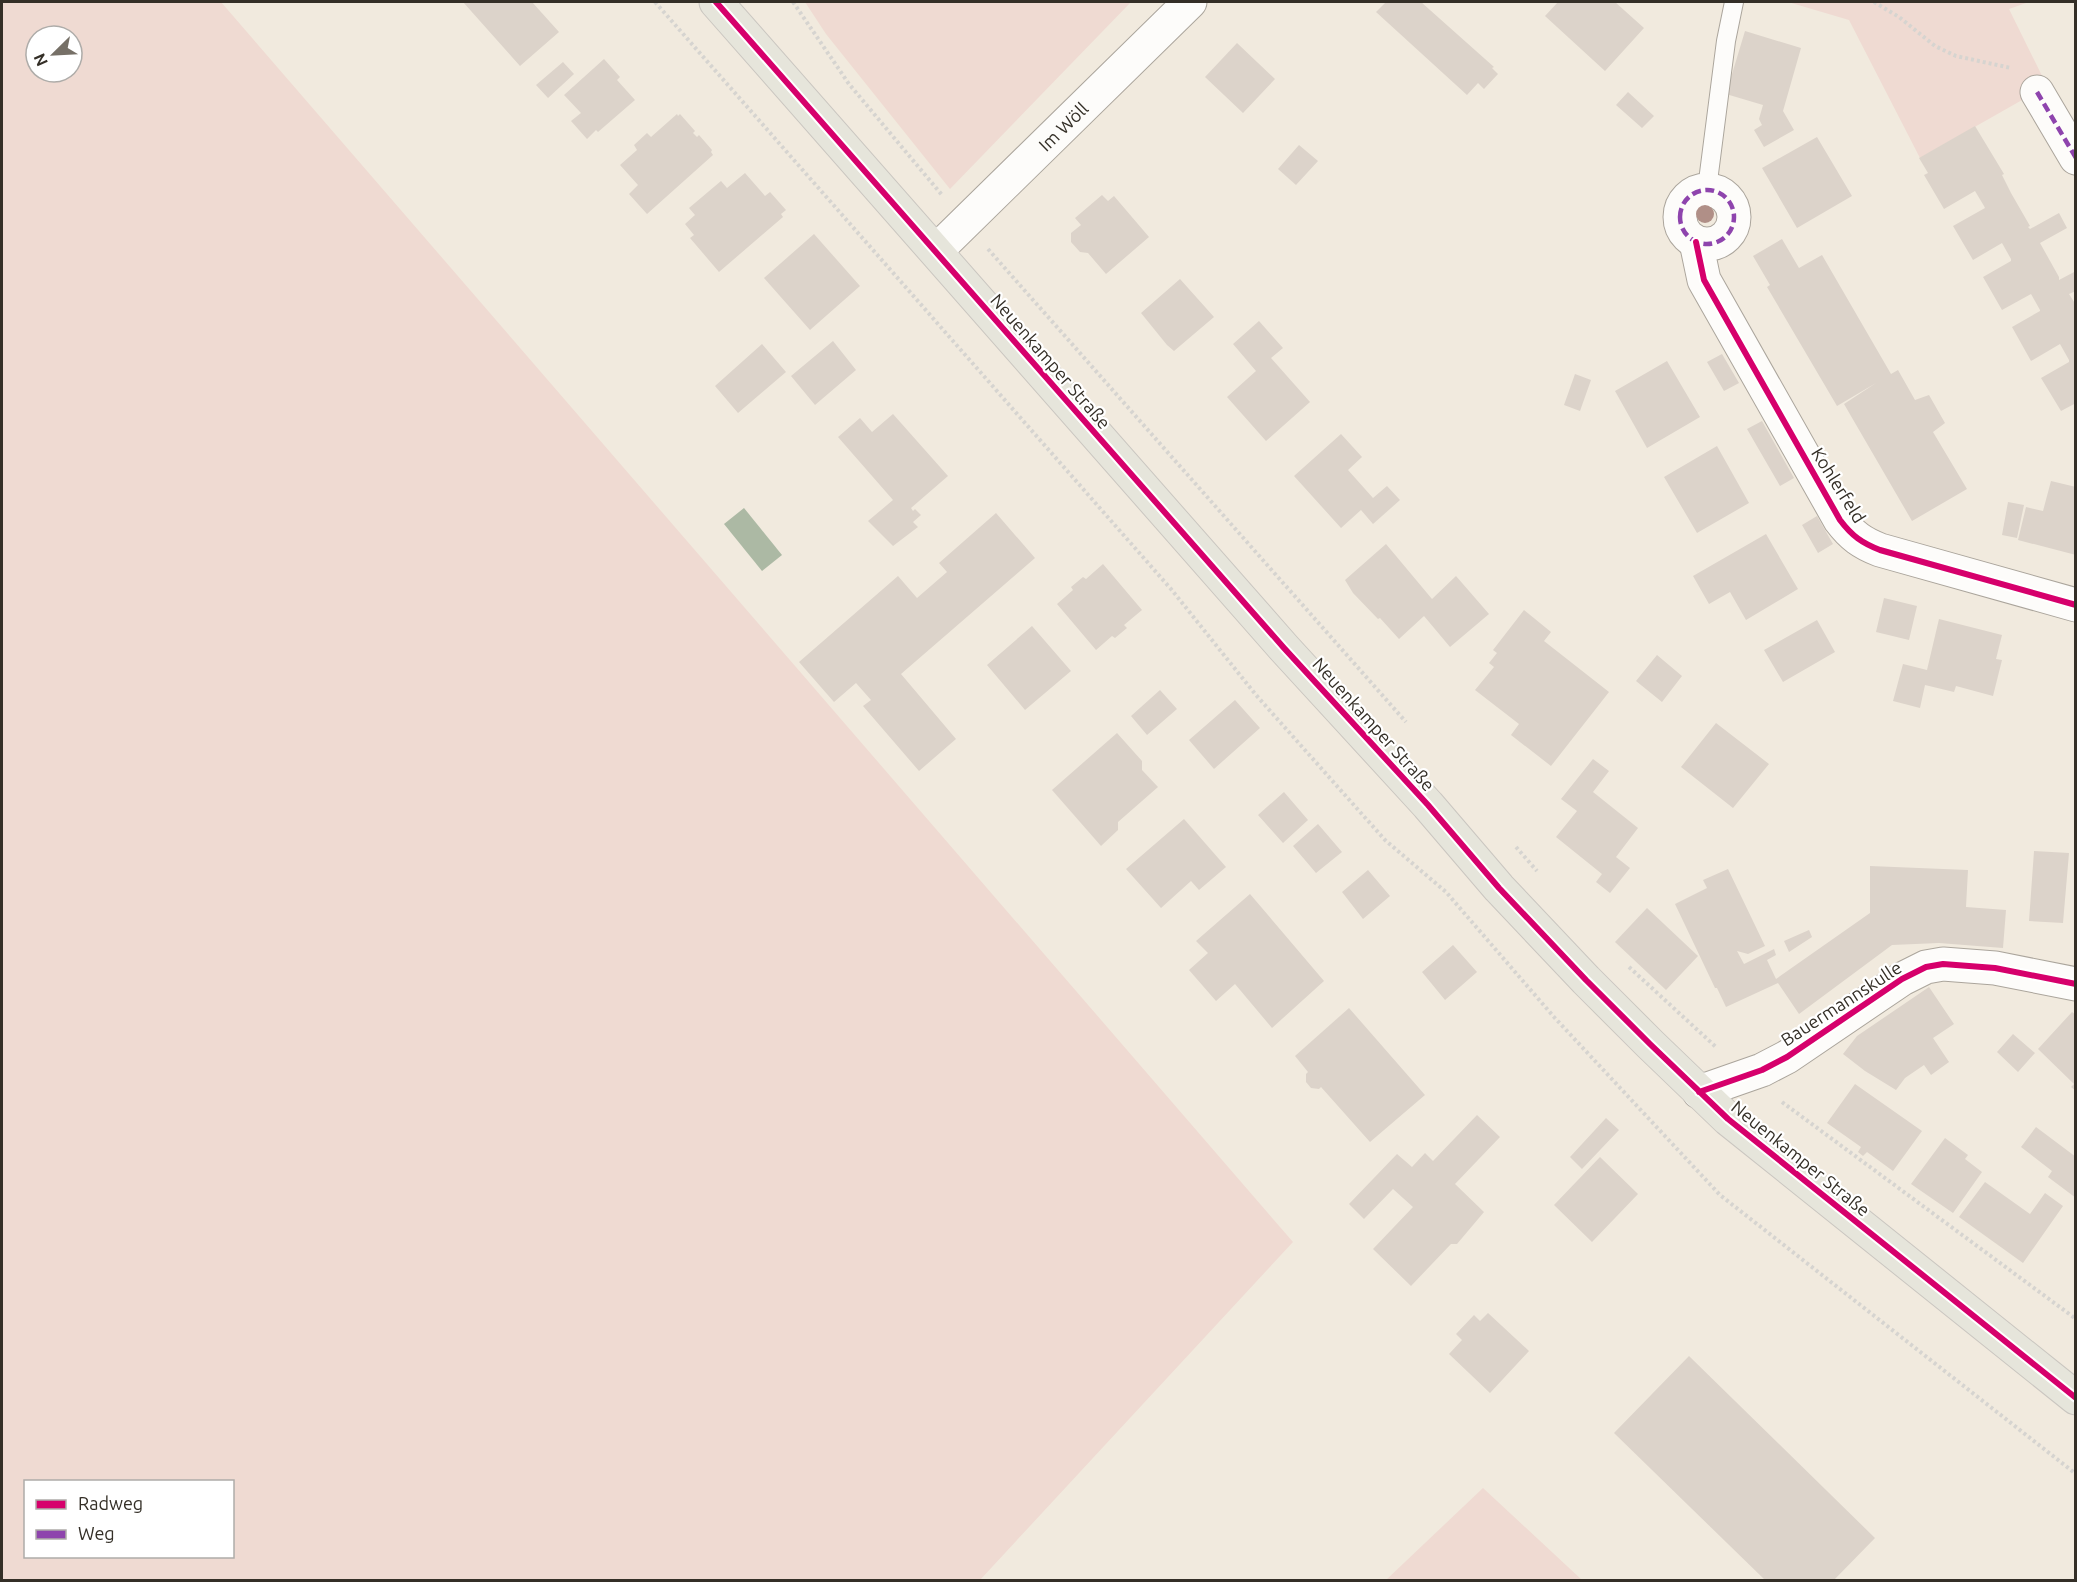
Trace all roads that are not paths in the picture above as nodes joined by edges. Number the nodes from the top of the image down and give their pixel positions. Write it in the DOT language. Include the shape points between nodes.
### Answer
graph roads {
  1 [pos="716,2"];
  2 [pos="1190,2"];
  3 [pos="1734,2"];
  4 [pos="2037,92"];
  5 [pos="2076,158"];
  6 [pos="1707,189"];
  7 [pos="936,251"];
  8 [pos="2076,606"];
  9 [pos="2076,984"];
  10 [pos="1699,1092"];
  11 [pos="2076,1398"];
  1 -- 7 [label="main road, Neuenkamper Straße"];
  2 -- 7 [label="street, Im Wöll"];
  3 -- 6 [label="lane, Kohlerfeld"];
  4 -- 5 [label="street"];
  6 -- 8 [label="street, Kohlerfeld" via="1717,191 1730,202 1735,219 1721,240 1696,242 1704,280 1850,533 1880,550"];
  7 -- 10 [label="main road, Neuenkamper Straße" via="1499,888"];
  9 -- 10 [label="street, Bauermannskulle" via="1995,968 1943,964 1926,967 1787,1057"];
  10 -- 11 [label="main road, Neuenkamper Straße" via="1769,1153"];
}
